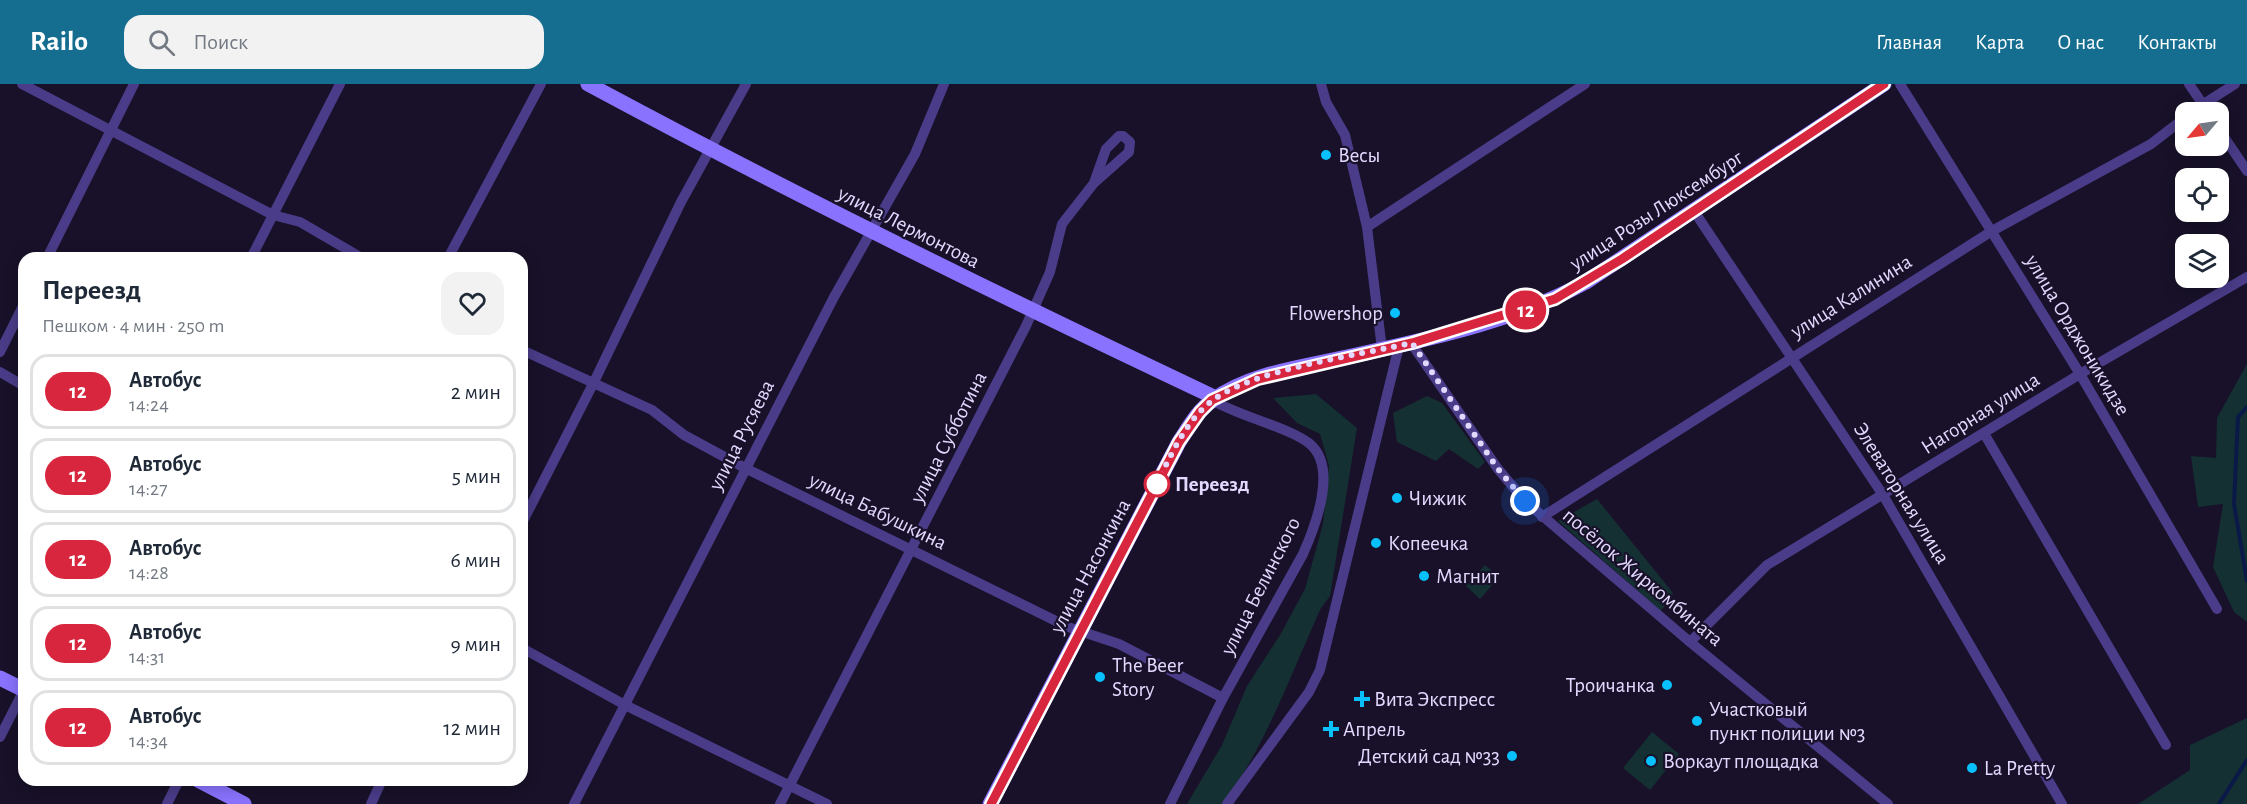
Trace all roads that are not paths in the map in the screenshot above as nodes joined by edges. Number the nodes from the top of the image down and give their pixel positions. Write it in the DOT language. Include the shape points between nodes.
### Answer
graph roads {
  1 [pos="22,84"];
  2 [pos="134,84"];
  3 [pos="340,84"];
  4 [pos="541,84"];
  5 [pos="588,84"];
  6 [pos="746,84"];
  7 [pos="945,84"];
  8 [pos="1321,84"];
  9 [pos="1585,84"];
  10 [pos="1884,84"];
  11 [pos="1900,84"];
  12 [pos="2189,84"];
  13 [pos="2235,84"];
  14 [pos="2201,102"];
  15 [pos="2212,102"];
  16 [pos="2175,125"];
  17 [pos="110,132"];
  18 [pos="2229,144"];
  19 [pos="711,150"];
  20 [pos="2247,171"];
  21 [pos="1094,183"];
  22 [pos="1694,212"];
  23 [pos="273,215"];
  24 [pos="1367,226"];
  25 [pos="1992,231"];
  26 [pos="871,232"];
  27 [pos="50,252"];
  28 [pos="254,252"];
  29 [pos="352,252"];
  30 [pos="451,252"];
  31 [pos="2247,277"];
  32 [pos="1032,312"];
  33 [pos="18,316"];
  34 [pos="1405,344"];
  35 [pos="1382,349"];
  36 [pos="0,351"];
  37 [pos="528,353"];
  38 [pos="1792,356"];
  39 [pos="1330,361"];
  40 [pos="0,372"];
  41 [pos="2080,374"];
  42 [pos="18,382"];
  43 [pos="593,384"];
  44 [pos="1214,399"];
  45 [pos="1985,435"];
  46 [pos="745,468"];
  47 [pos="1883,495"];
  48 [pos="528,511"];
  49 [pos="1542,517"];
  50 [pos="912,550"];
  51 [pos="2217,609"];
  52 [pos="1081,629"];
  53 [pos="1690,642"];
  54 [pos="528,651"];
  55 [pos="0,678"];
  56 [pos="18,687"];
  57 [pos="1223,698"];
  58 [pos="18,702"];
  59 [pos="625,705"];
  60 [pos="0,737"];
  61 [pos="2166,745"];
  62 [pos="790,785"];
  63 [pos="176,786"];
  64 [pos="210,786"];
  65 [pos="379,786"];
  66 [pos="167,804"];
  67 [pos="244,804"];
  68 [pos="371,804"];
  69 [pos="574,804"];
  70 [pos="780,804"];
  71 [pos="827,804"];
  72 [pos="990,804"];
  73 [pos="1170,804"];
  74 [pos="1227,804"];
  75 [pos="1888,804"];
  76 [pos="2062,804"];
  1 -- 17 [label="street"];
  2 -- 17 [label="street"];
  3 -- 23 [label="street"];
  4 -- 30 [label="street"];
  5 -- 19 [label="street, улица Лермонтова"];
  6 -- 19 [label="street"];
  7 -- 26 [label="street, улица Русяева" via="915,153"];
  8 -- 24 [label="street" via="1326,102 1345,135"];
  9 -- 24 [label="street"];
  10 -- 22 [label="street, улица Розы Люксембург"];
  11 -- 25 [label="street, улица Орджоникидзе"];
  12 -- 14 [label="street"];
  13 -- 15 [label="street"];
  16 -- 25 [label="street, улица Калинина" via="2151,144"];
  17 -- 23 [label="street"];
  17 -- 27 [label="street"];
  18 -- 20 [label="street"];
  19 -- 26 [label="street, улица Лермонтова"];
  19 -- 43 [label="street" via="681,202"];
  21 -- 32 [label="street, улица Субботина" via="1062,224 1050,272"];
  22 -- 34 [label="street, улица Розы Люксембург" via="1555,299"];
  22 -- 38 [label="street, Элеваторная улица"];
  23 -- 28 [label="street"];
  23 -- 29 [label="street" via="300,222"];
  24 -- 35 [label="street"];
  25 -- 38 [label="street, улица Калинина"];
  25 -- 41 [label="street, улица Орджоникидзе"];
  26 -- 32 [label="street, улица Лермонтова"];
  26 -- 46 [label="street, улица Русяева"];
  31 -- 41 [label="street, Нагорная улица"];
  32 -- 44 [label="street, улица Лермонтова"];
  32 -- 50 [label="street, улица Субботина"];
  33 -- 36 [label="street"];
  34 -- 35 [label="street, улица Розы Люксембург"];
  34 -- 49 [label="street, посёлок Жиркомбината" via="1498,469"];
  34 -- 74 [label="street" via="1320,670 1310,692"];
  35 -- 39 [label="street, улица Розы Люксембург"];
  37 -- 43 [label="street, улица Бабушкина"];
  38 -- 47 [label="street, Элеваторная улица"];
  38 -- 49 [label="street, улица Калинина" via="1759,381"];
  39 -- 44 [label="street, улица Насонкина" via="1258,379"];
  40 -- 42 [label="street"];
  41 -- 45 [label="street, Нагорная улица"];
  41 -- 51 [label="street, улица Орджоникидзе"];
  43 -- 46 [label="street, улица Бабушкина" via="652,410 684,435"];
  43 -- 48 [label="street"];
  44 -- 52 [label="street, улица Насонкина" via="1179,442"];
  44 -- 57 [label="street, улица Белинского" via="1231,411 1304,441 1318,454 1323,476 1319,512 1303,554"];
  45 -- 47 [label="street, Нагорная улица"];
  45 -- 61 [label="street"];
  46 -- 50 [label="street, улица Бабушкина"];
  46 -- 59 [label="street, улица Русяева"];
  47 -- 53 [label="street, Нагорная улица" via="1767,565"];
  47 -- 76 [label="street, Элеваторная улица"];
  49 -- 53 [label="street, посёлок Жиркомбината"];
  50 -- 52 [label="street, улица Бабушкина" via="1068,627"];
  50 -- 62 [label="street, улица Субботина"];
  52 -- 57 [label="street, улица Бабушкина" via="1119,644"];
  52 -- 72 [label="street, улица Насонкина"];
  53 -- 75 [label="street, посёлок Жиркомбината"];
  54 -- 59 [label="street"];
  55 -- 56 [label="street"];
  57 -- 73 [label="street, улица Белинского"];
  58 -- 60 [label="street"];
  59 -- 62 [label="street"];
  59 -- 69 [label="street, улица Русяева"];
  62 -- 70 [label="street, улица Субботина"];
  62 -- 71 [label="street"];
  63 -- 66 [label="street"];
  64 -- 67 [label="street"];
  65 -- 68 [label="street"];
}
